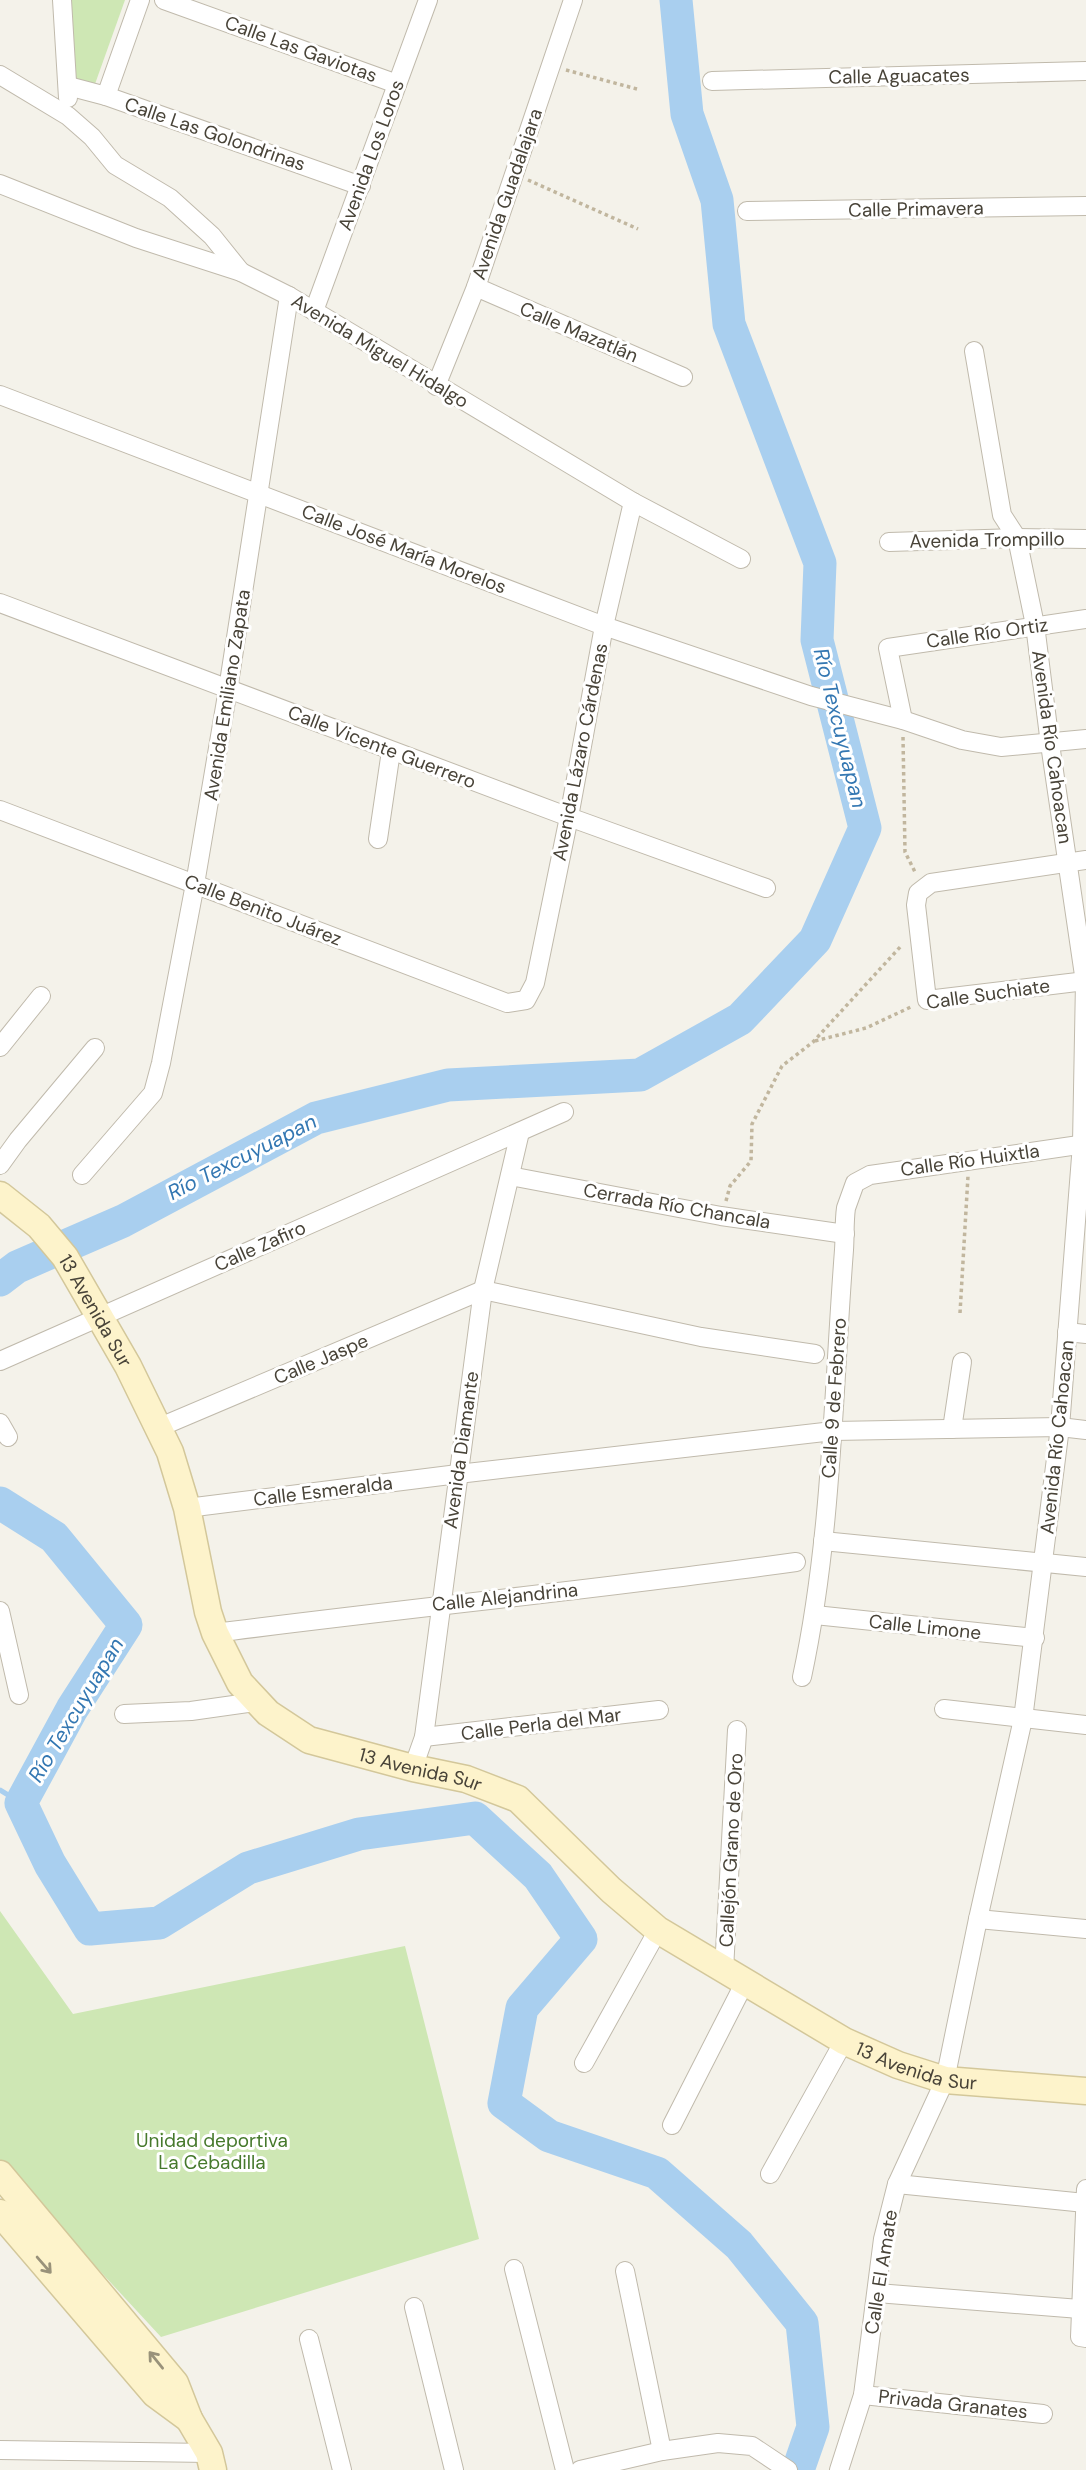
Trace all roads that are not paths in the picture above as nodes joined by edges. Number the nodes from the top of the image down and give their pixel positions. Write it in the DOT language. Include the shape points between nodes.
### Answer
graph roads {
  1 [pos="62,0"];
  2 [pos="139,0"];
  3 [pos="164,0"];
  4 [pos="428,0"];
  5 [pos="573,0"];
  6 [pos="1086,71"];
  7 [pos="0,75"];
  8 [pos="712,81"];
  9 [pos="397,84"];
  10 [pos="68,86"];
  11 [pos="106,96"];
  12 [pos="68,116"];
  13 [pos="0,184"];
  14 [pos="361,186"];
  15 [pos="1086,206"];
  16 [pos="747,211"];
  17 [pos="241,272"];
  18 [pos="475,287"];
  19 [pos="289,296"];
  20 [pos="314,311"];
  21 [pos="974,351"];
  22 [pos="683,377"];
  23 [pos="436,386"];
  24 [pos="0,395"];
  25 [pos="260,494"];
  26 [pos="633,502"];
  27 [pos="1017,538"];
  28 [pos="1086,539"];
  29 [pos="889,542"];
  30 [pos="741,559"];
  31 [pos="0,603"];
  32 [pos="1086,619"];
  33 [pos="1035,625"];
  34 [pos="604,626"];
  35 [pos="228,689"];
  36 [pos="903,720"];
  37 [pos="1086,739"];
  38 [pos="1050,744"];
  39 [pos="391,751"];
  40 [pos="0,810"];
  41 [pos="569,817"];
  42 [pos="378,839"];
  43 [pos="1077,861"];
  44 [pos="195,884"];
  45 [pos="766,887"];
  46 [pos="1086,981"];
  47 [pos="41,996"];
  48 [pos="526,1000"];
  49 [pos="0,1047"];
  50 [pos="95,1048"];
  51 [pos="564,1112"];
  52 [pos="520,1132"];
  53 [pos="1084,1144"];
  54 [pos="0,1165"];
  55 [pos="82,1175"];
  56 [pos="510,1176"];
  57 [pos="855,1182"];
  58 [pos="0,1195"];
  59 [pos="1081,1223"];
  60 [pos="845,1234"];
  61 [pos="483,1290"];
  62 [pos="99,1316"];
  63 [pos="1068,1332"];
  64 [pos="1086,1334"];
  65 [pos="815,1354"];
  66 [pos="0,1361"];
  67 [pos="962,1362"];
  68 [pos="160,1427"];
  69 [pos="1060,1427"];
  70 [pos="952,1429"];
  71 [pos="1086,1430"];
  72 [pos="832,1431"];
  73 [pos="458,1474"];
  74 [pos="187,1508"];
  75 [pos="823,1541"];
  76 [pos="796,1562"];
  77 [pos="1045,1563"];
  78 [pos="1086,1567"];
  79 [pos="440,1604"];
  80 [pos="0,1611"];
  81 [pos="815,1615"];
  82 [pos="215,1633"];
  83 [pos="1035,1638"];
  84 [pos="802,1677"];
  85 [pos="19,1695"];
  86 [pos="255,1702"];
  87 [pos="944,1709"];
  88 [pos="659,1710"];
  89 [pos="124,1714"];
  90 [pos="1023,1719"];
  91 [pos="1086,1725"];
  92 [pos="737,1730"];
  93 [pos="424,1737"];
  94 [pos="413,1768"];
  95 [pos="978,1919"];
  96 [pos="1086,1929"];
  97 [pos="657,1930"];
  98 [pos="735,1976"];
  99 [pos="844,2041"];
  100 [pos="584,2063"];
  101 [pos="945,2080"];
  102 [pos="1086,2091"];
  103 [pos="672,2125"];
  104 [pos="0,2174"];
  105 [pos="770,2174"];
  106 [pos="897,2184"];
  107 [pos="1085,2196"];
  108 [pos="4,2225"];
  109 [pos="514,2269"];
  110 [pos="625,2271"];
  111 [pos="877,2293"];
  112 [pos="414,2307"];
  113 [pos="1080,2309"];
  114 [pos="1083,2337"];
  115 [pos="309,2339"];
  116 [pos="863,2395"];
  117 [pos="1043,2414"];
  118 [pos="190,2419"];
  119 [pos="0,2451"];
  120 [pos="662,2451"];
  121 [pos="211,2462"];
  122 [pos="342,2470"];
  123 [pos="454,2470"];
  124 [pos="565,2470"];
  125 [pos="580,2470"];
  126 [pos="788,2470"];
  127 [pos="839,2470"];
  1 -- 10 [label="street"];
  2 -- 11 [label="street"];
  3 -- 9 [label="street, Calle Las Gaviotas"];
  4 -- 9 [label="street, Avenida Los Loros"];
  5 -- 18 [label="street, Avenida Guadalajara"];
  6 -- 8 [label="street, Calle Aguacates"];
  7 -- 12 [label="street"];
  9 -- 14 [label="street, Avenida Los Loros"];
  10 -- 11 [label="street, Calle Las Golondrinas"];
  10 -- 12 [label="street"];
  11 -- 14 [label="street, Calle Las Golondrinas"];
  12 -- 17 [label="street" via="115,165 170,198 212,236"];
  13 -- 17 [label="street, Avenida Miguel Hidalgo" via="136,238"];
  14 -- 20 [label="street, Avenida Los Loros"];
  15 -- 16 [label="street, Calle Primavera"];
  17 -- 19 [label="street, Avenida Miguel Hidalgo"];
  18 -- 22 [label="street, Calle Mazatlán"];
  18 -- 23 [label="street, Avenida Guadalajara"];
  19 -- 20 [label="street, Avenida Miguel Hidalgo"];
  19 -- 25 [label="street, Avenida Emiliano Zapata"];
  20 -- 23 [label="street, Avenida Miguel Hidalgo"];
  21 -- 27 [label="street, Avenida Río Cahoacan" via="1002,514"];
  23 -- 26 [label="street, Avenida Miguel Hidalgo"];
  24 -- 25 [label="street, Calle José María Morelos"];
  25 -- 34 [label="street, Calle José María Morelos"];
  25 -- 35 [label="street, Avenida Emiliano Zapata"];
  26 -- 30 [label="street, Avenida Miguel Hidalgo"];
  26 -- 34 [label="street, Avenida Lázaro Cárdenas"];
  27 -- 28 [label="street, Avenida Trompillo"];
  27 -- 29 [label="street, Avenida Trompillo"];
  27 -- 33 [label="street, Avenida Río Cahoacan"];
  31 -- 35 [label="street, Calle Vicente Guerrero"];
  32 -- 33 [label="street, Calle Río Ortiz"];
  33 -- 36 [label="street, Calle Río Ortiz" via="888,648"];
  33 -- 38 [label="street, Avenida Río Cahoacan"];
  34 -- 36 [label="street, Calle José María Morelos" via="811,696"];
  34 -- 41 [label="street, Avenida Lázaro Cárdenas"];
  35 -- 39 [label="street, Calle Vicente Guerrero"];
  35 -- 44 [label="street, Avenida Emiliano Zapata"];
  36 -- 38 [label="street, Calle José María Morelos" via="962,740 1001,747"];
  37 -- 38 [label="street, Calle José María Morelos"];
  38 -- 43 [label="street, Avenida Río Cahoacan"];
  39 -- 41 [label="street, Calle Vicente Guerrero"];
  39 -- 42 [label="street"];
  40 -- 44 [label="street, Calle Benito Juárez"];
  41 -- 45 [label="street, Calle Vicente Guerrero"];
  41 -- 48 [label="street, Avenida Lázaro Cárdenas" via="535,983"];
  43 -- 46 [label="street, Avenida Río Cahoacan"];
  43 -- 46 [label="street, Calle Suchiate" via="932,883 918,893 918,927 927,1000"];
  44 -- 48 [label="street, Calle Benito Juárez" via="507,1003"];
  44 -- 55 [label="street, Avenida Emiliano Zapata" via="153,1093"];
  46 -- 53 [label="street, Avenida Río Cahoacan"];
  47 -- 49 [label="street"];
  50 -- 54 [label="street"];
  51 -- 52 [label="street, Calle Zafiro"];
  52 -- 56 [label="street, Avenida Diamante"];
  52 -- 62 [label="street, Calle Zafiro"];
  53 -- 57 [label="street, Calle Río Huixtla" via="870,1175"];
  53 -- 59 [label="street, Avenida Río Cahoacan"];
  56 -- 60 [label="street, Cerrada Río Chancala"];
  56 -- 61 [label="street, Avenida Diamante"];
  57 -- 60 [label="street, Calle 9 de Febrero" via="846,1208"];
  58 -- 62 [label="street, 13 Avenida Sur" via="39,1226 65,1257"];
  59 -- 63 [label="street, Avenida Río Cahoacan"];
  60 -- 72 [label="street, Calle 9 de Febrero"];
  61 -- 65 [label="street" via="701,1337"];
  61 -- 68 [label="street, Calle Jaspe"];
  61 -- 73 [label="street, Avenida Diamante"];
  62 -- 66 [label="street, Calle Zafiro"];
  62 -- 68 [label="street, 13 Avenida Sur"];
  63 -- 64 [label="street"];
  63 -- 69 [label="street, Avenida Río Cahoacan"];
  67 -- 70 [label="street"];
  68 -- 74 [label="street, 13 Avenida Sur"];
  69 -- 70 [label="street, Calle Esmeralda"];
  69 -- 71 [label="street, Calle Esmeralda"];
  69 -- 77 [label="street, Avenida Río Cahoacan"];
  70 -- 72 [label="street, Calle Esmeralda"];
  72 -- 73 [label="street, Calle Esmeralda"];
  72 -- 75 [label="street, Calle 9 de Febrero"];
  73 -- 74 [label="street, Calle Esmeralda"];
  73 -- 79 [label="street, Avenida Diamante"];
  74 -- 82 [label="street, 13 Avenida Sur"];
  75 -- 77 [label="street"];
  75 -- 81 [label="street, Calle 9 de Febrero"];
  76 -- 79 [label="street, Calle Alejandrina"];
  77 -- 78 [label="street"];
  77 -- 83 [label="street, Avenida Río Cahoacan"];
  79 -- 82 [label="street, Calle Alejandrina"];
  79 -- 93 [label="street, Avenida Diamante"];
  80 -- 85 [label="street"];
  81 -- 83 [label="street, Calle Limone"];
  81 -- 84 [label="street, Calle 9 de Febrero"];
  82 -- 86 [label="street, 13 Avenida Sur"];
  83 -- 90 [label="street, Avenida Río Cahoacan"];
  86 -- 89 [label="street"];
  86 -- 94 [label="street, 13 Avenida Sur" via="309,1740"];
  87 -- 90 [label="street"];
  88 -- 93 [label="street, Calle Perla del Mar"];
  90 -- 91 [label="street"];
  90 -- 95 [label="street, Avenida Río Cahoacan"];
  92 -- 98 [label="street, Callejón Grano de Oro"];
  93 -- 94 [label="street, Avenida Diamante"];
  94 -- 97 [label="street, 13 Avenida Sur" via="466,1779 518,1799"];
  95 -- 96 [label="street"];
  95 -- 101 [label="street, Avenida Río Cahoacan"];
  97 -- 98 [label="street, 13 Avenida Sur"];
  97 -- 100 [label="street"];
  98 -- 99 [label="street, 13 Avenida Sur"];
  98 -- 103 [label="street"];
  99 -- 101 [label="street, 13 Avenida Sur"];
  99 -- 105 [label="street"];
  101 -- 102 [label="street, 13 Avenida Sur"];
  101 -- 106 [label="street, Calle El Amate"];
  118 -- 104 [label="street, one-way" via="175,2383"];
  106 -- 107 [label="street"];
  106 -- 111 [label="street, Calle El Amate" via="883,2239"];
  107 -- 113 [label="street"];
  108 -- 118 [label="street, one-way" via="155,2394"];
  109 -- 124 [label="street"];
  110 -- 120 [label="street"];
  111 -- 113 [label="street"];
  111 -- 116 [label="street, Calle El Amate"];
  112 -- 123 [label="street"];
  113 -- 114 [label="street"];
  115 -- 122 [label="street"];
  116 -- 117 [label="street, Privada Granates"];
  116 -- 127 [label="street, Calle El Amate"];
  118 -- 121 [label="street"];
  119 -- 121 [label="street"];
  120 -- 125 [label="street"];
  120 -- 126 [label="street" via="718,2443 752,2446"];
}
